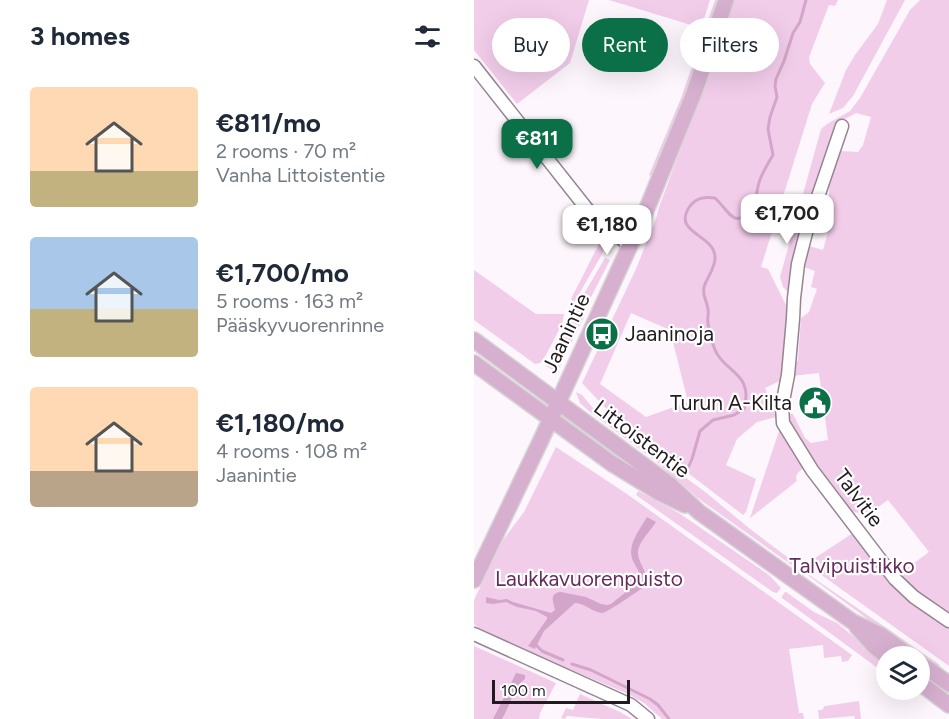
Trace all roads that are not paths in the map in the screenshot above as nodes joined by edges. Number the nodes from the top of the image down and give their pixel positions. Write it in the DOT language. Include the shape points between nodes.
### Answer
graph roads {
  1 [pos="726,0"];
  2 [pos="474,66"];
  3 [pos="842,126"];
  4 [pos="630,246"];
  5 [pos="474,340"];
  6 [pos="474,363"];
  7 [pos="558,402"];
  8 [pos="550,419"];
  9 [pos="699,512"];
  10 [pos="474,580"];
  11 [pos="949,621"];
  12 [pos="853,622"];
  13 [pos="474,634"];
  14 [pos="896,646"];
  15 [pos="876,647"];
  16 [pos="930,670"];
  17 [pos="949,684"];
  18 [pos="930,691"];
  19 [pos="949,705"];
  20 [pos="648,719"];
  1 -- 4 [label="main road, Jaanintie" via="669,156"];
  2 -- 4 [label="street" via="587,209"];
  3 -- 11 [label="street, Talvitie" via="798,264 783,423 812,470 895,579"];
  4 -- 7 [label="main road, Jaanintie"];
  5 -- 7 [label="main road, Littoistentie"];
  6 -- 8 [label="main road, Littoistentie"];
  7 -- 8 [label="main road, Jaanintie"];
  7 -- 9 [label="main road, Littoistentie" via="669,484"];
  8 -- 9 [label="main road, Littoistentie" via="611,463"];
  8 -- 10 [label="main road, Jaanintie"];
  9 -- 12 [label="main road, Littoistentie"];
  12 -- 14 [label="main road, Littoistentie"];
  12 -- 15 [label="main road, Littoistentie"];
  13 -- 20 [label="street" via="631,705"];
  16 -- 17 [label="main road"];
  18 -- 19 [label="main road"];
}
